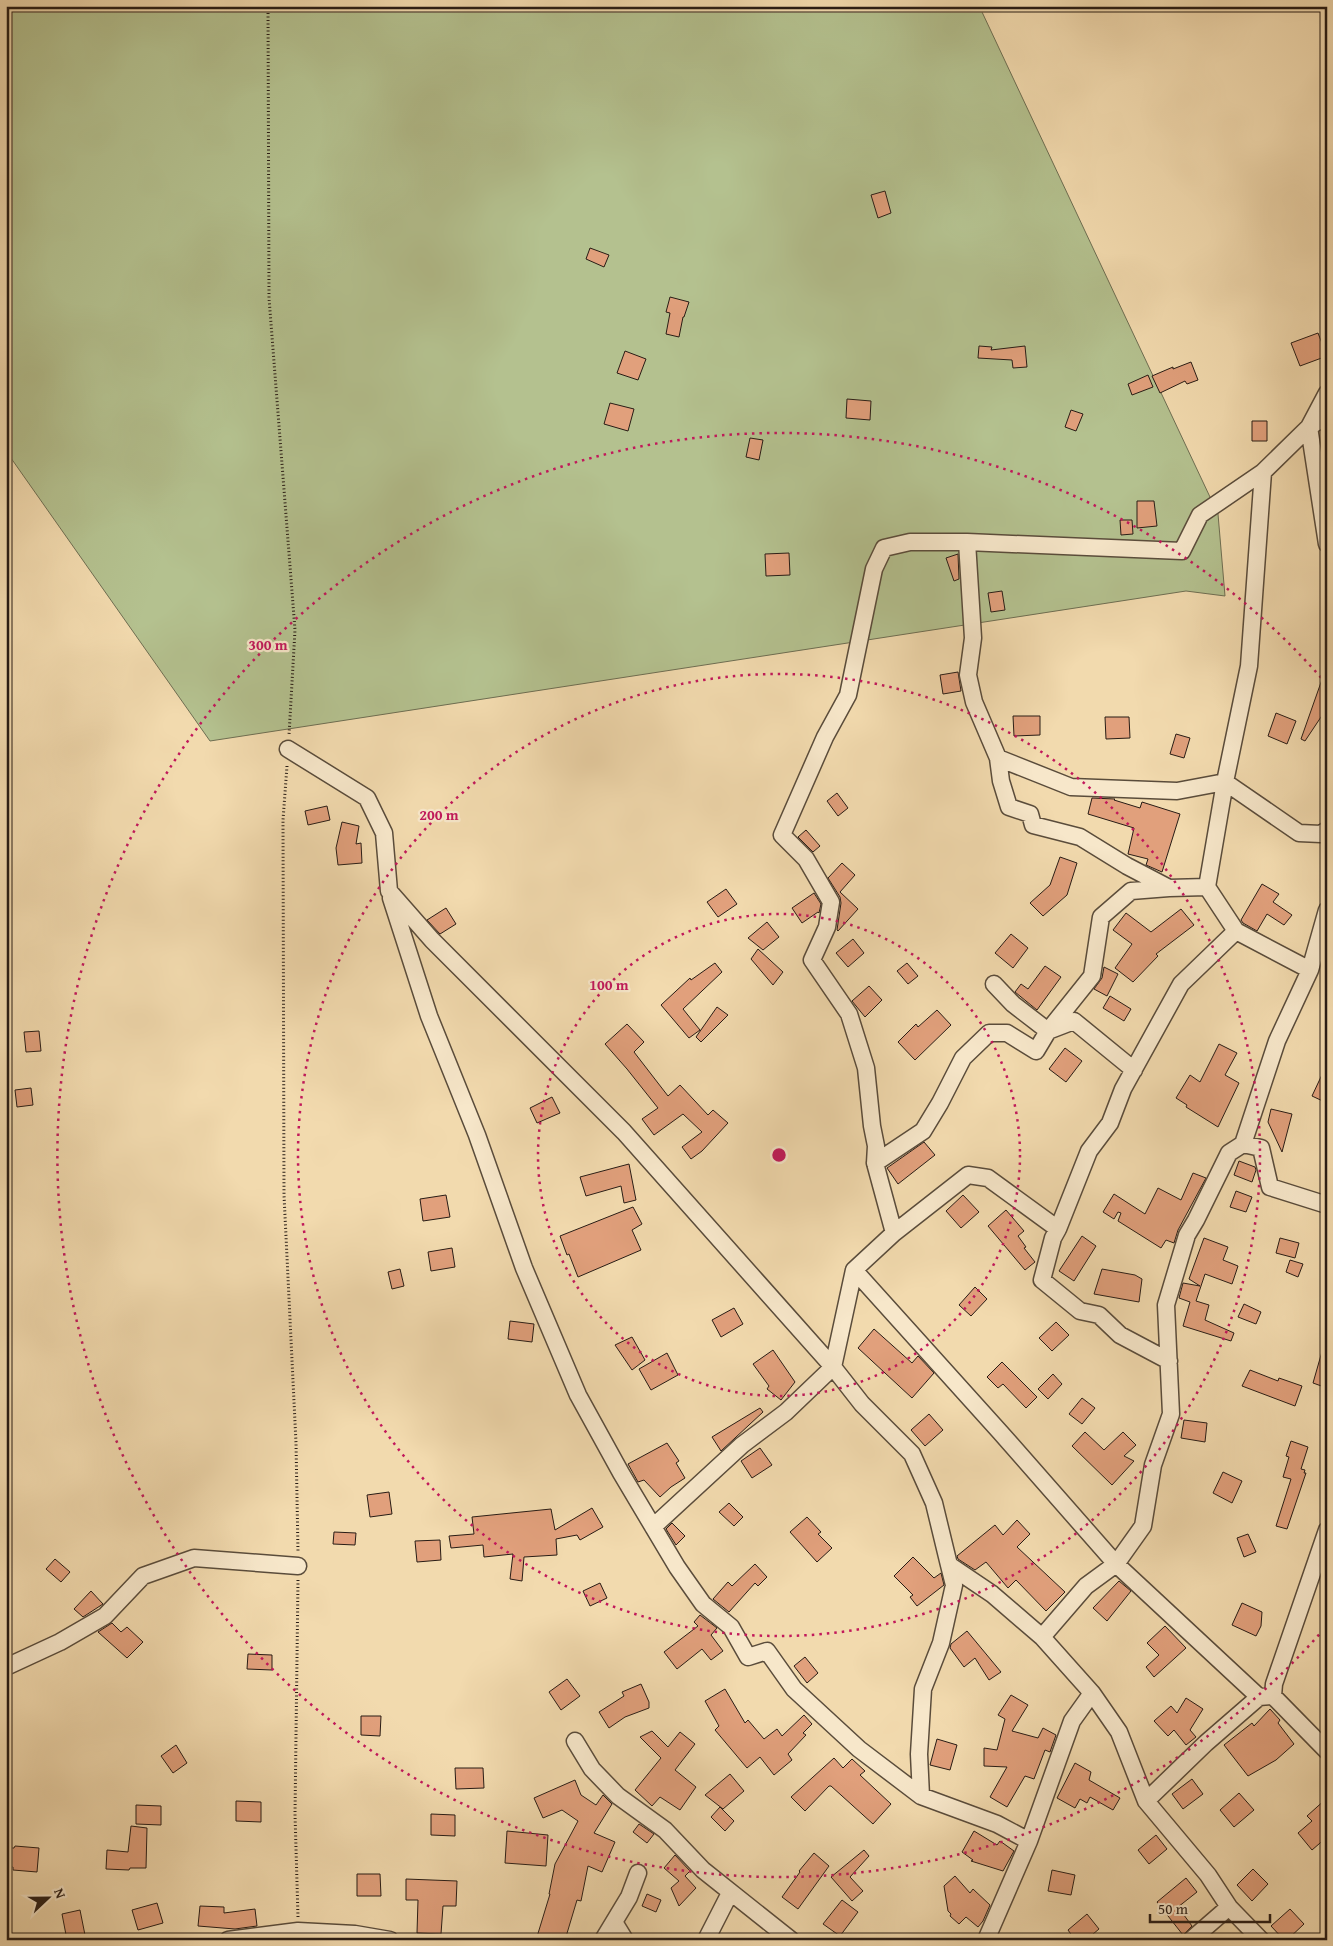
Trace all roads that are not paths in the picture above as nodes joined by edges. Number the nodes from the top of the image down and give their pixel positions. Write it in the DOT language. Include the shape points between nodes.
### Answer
graph roads {
  1 [pos="1327,393"];
  2 [pos="1327,416"];
  3 [pos="1309,427"];
  4 [pos="1263,472"];
  5 [pos="967,542"];
  6 [pos="1327,544"];
  7 [pos="288,749"];
  8 [pos="998,758"];
  9 [pos="1225,782"];
  10 [pos="1327,830"];
  11 [pos="1207,887"];
  12 [pos="1169,888"];
  13 [pos="389,891"];
  14 [pos="1327,910"];
  15 [pos="1236,931"];
  16 [pos="1310,970"];
  17 [pos="994,984"];
  18 [pos="1048,1031"];
  19 [pos="1134,1070"];
  20 [pos="1243,1144"];
  21 [pos="875,1163"];
  22 [pos="1327,1205"];
  23 [pos="1058,1229"];
  24 [pos="894,1233"];
  25 [pos="854,1270"];
  26 [pos="1169,1361"];
  27 [pos="833,1368"];
  28 [pos="653,1527"];
  29 [pos="1327,1530"];
  30 [pos="1116,1564"];
  31 [pos="949,1565"];
  32 [pos="298,1566"];
  33 [pos="1042,1637"];
  34 [pos="6,1667"];
  35 [pos="1092,1693"];
  36 [pos="1266,1696"];
  37 [pos="575,1741"];
  38 [pos="1327,1751"];
  39 [pos="921,1796"];
  40 [pos="1146,1801"];
  41 [pos="1029,1841"];
  42 [pos="638,1873"];
  43 [pos="730,1893"];
  44 [pos="1229,1907"];
  45 [pos="614,1922"];
  46 [pos="228,1940"];
  47 [pos="390,1940"];
  48 [pos="603,1940"];
  49 [pos="625,1940"];
  50 [pos="706,1940"];
  51 [pos="791,1940"];
  52 [pos="986,1940"];
  53 [pos="1191,1940"];
  54 [pos="1261,1940"];
  1 -- 3 [label="street"];
  2 -- 3 [label="street"];
  3 -- 4 [label="street"];
  3 -- 6 [label="street"];
  4 -- 5 [label="street" via="1200,515 1182,552"];
  4 -- 9 [label="street" via="1249,666"];
  5 -- 8 [label="street" via="972,638 968,675 974,702"];
  5 -- 21 [label="street" via="910,542 884,548 874,569 848,695 825,737 782,836 806,859 831,902 827,927 812,960 849,1014 866,1068 876,1146"];
  7 -- 13 [label="street" via="367,798 384,833"];
  8 -- 9 [label="street" via="1071,787 1177,791"];
  8 -- 12 [label="street" via="1009,807 1030,814 1033,825 1080,837"];
  9 -- 10 [label="street" via="1299,833 1321,834"];
  9 -- 11 [label="street"];
  11 -- 12 [label="street"];
  11 -- 15 [label="street"];
  12 -- 18 [label="street" via="1131,891 1101,918 1092,976"];
  13 -- 27 [label="street" via="432,940 624,1132"];
  13 -- 28 [label="street" via="429,1016 477,1135 524,1268 578,1395"];
  14 -- 16 [label="street"];
  15 -- 16 [label="street"];
  15 -- 19 [label="street" via="1181,984"];
  16 -- 20 [label="street" via="1277,1041"];
  17 -- 18 [label="street"];
  18 -- 19 [label="street" via="1074,1021"];
  18 -- 21 [label="street" via="1036,1051 1007,1033 989,1033 963,1058 923,1131"];
  19 -- 23 [label="street" via="1110,1123 1089,1151"];
  20 -- 22 [label="street" via="1261,1148 1270,1187"];
  20 -- 26 [label="street" via="1229,1153 1187,1235 1166,1305"];
  21 -- 24 [label="street"];
  23 -- 24 [label="street" via="988,1178 968,1175"];
  23 -- 26 [label="street" via="1042,1280 1080,1311 1099,1315 1120,1335"];
  24 -- 25 [label="street"];
  25 -- 27 [label="street"];
  25 -- 30 [label="street"];
  26 -- 30 [label="street" via="1171,1414 1153,1465 1143,1526"];
  27 -- 28 [label="street" via="786,1412 742,1445"];
  27 -- 31 [label="street" via="862,1404 912,1454 934,1503"];
  28 -- 39 [label="street" via="704,1604 731,1626 748,1656 767,1651 794,1689 860,1749"];
  29 -- 36 [label="street" via="1274,1684"];
  30 -- 33 [label="street" via="1086,1586"];
  30 -- 36 [label="street"];
  31 -- 33 [label="street" via="992,1594"];
  31 -- 39 [label="street" via="954,1585 941,1644 923,1689 919,1754"];
  32 -- 34 [label="street" via="194,1558 143,1576 105,1616 60,1642"];
  33 -- 35 [label="street"];
  35 -- 40 [label="street" via="1119,1732"];
  35 -- 41 [label="street" via="1072,1722"];
  36 -- 38 [label="street"];
  36 -- 40 [label="street" via="1206,1743"];
  37 -- 43 [label="street" via="592,1769 618,1796 665,1830"];
  39 -- 41 [label="street" via="997,1824"];
  40 -- 44 [label="street" via="1208,1875"];
  41 -- 52 [label="street"];
  42 -- 45 [label="street"];
  43 -- 50 [label="street"];
  43 -- 51 [label="street"];
  44 -- 53 [label="street"];
  44 -- 54 [label="street"];
  45 -- 48 [label="street"];
  45 -- 49 [label="street"];
  46 -- 47 [label="street" via="298,1931 355,1934"];
}
